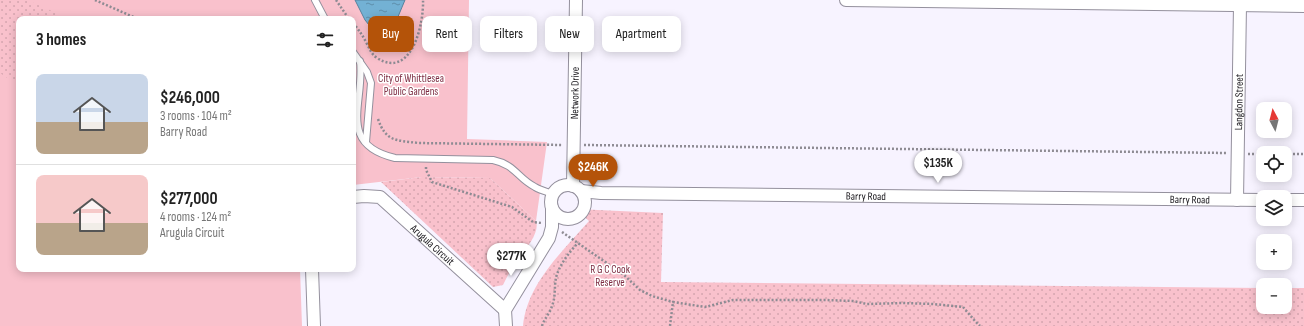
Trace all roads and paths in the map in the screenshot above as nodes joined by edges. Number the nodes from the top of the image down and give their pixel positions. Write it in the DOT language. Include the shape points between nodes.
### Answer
graph roads {
  1 [pos="95,0"];
  2 [pos="315,0"];
  3 [pos="336,0"];
  4 [pos="423,0"];
  5 [pos="576,0"];
  6 [pos="846,0"];
  7 [pos="1240,5"];
  8 [pos="1304,6"];
  9 [pos="131,16"];
  10 [pos="323,16"];
  11 [pos="347,16"];
  12 [pos="356,27"];
  13 [pos="356,56"];
  14 [pos="360,61"];
  15 [pos="377,119"];
  16 [pos="366,142"];
  17 [pos="427,143"];
  18 [pos="574,145"];
  19 [pos="1238,154"];
  20 [pos="1256,154"];
  21 [pos="1292,154"];
  22 [pos="1304,154"];
  23 [pos="426,158"];
  24 [pos="577,188"];
  25 [pos="613,193"];
  26 [pos="553,194"];
  27 [pos="356,197"];
  28 [pos="1238,200"];
  29 [pos="1256,200"];
  30 [pos="1292,200"];
  31 [pos="1304,200"];
  32 [pos="585,207"];
  33 [pos="552,208"];
  34 [pos="576,217"];
  35 [pos="556,227"];
  36 [pos="578,243"];
  37 [pos="312,272"];
  38 [pos="673,302"];
  39 [pos="505,310"];
  40 [pos="314,326"];
  41 [pos="506,326"];
  42 [pos="542,326"];
  43 [pos="670,326"];
  44 [pos="980,326"];
  1 -- 9 [label="path"];
  2 -- 10 [label="lane"];
  3 -- 11 [label="path"];
  4 -- 12 [label="path" via="423,13 416,40 410,54 400,62 386,63 377,58 371,53"];
  5 -- 18 [label="street, Network Drive"];
  6 -- 7 [label="street"];
  7 -- 8 [label="street"];
  7 -- 19 [label="street, Langdon Street"];
  13 -- 14 [label="lane"];
  14 -- 16 [label="lane" via="370,83"];
  14 -- 16 [label="lane" via="356,114 359,134"];
  15 -- 17 [label="path" via="381,129 390,138"];
  16 -- 23 [label="lane" via="372,150 382,155 395,158"];
  17 -- 18 [label="path"];
  17 -- 23 [label="path"];
  18 -- 19 [label="path"];
  18 -- 24 [label="street, Network Drive"];
  19 -- 20 [label="path"];
  19 -- 28 [label="street, Langdon Street"];
  21 -- 22 [label="path"];
  23 -- 26 [label="lane" via="502,162 516,170 534,187"];
  23 -- 35 [label="path" via="426,170 432,182 512,207 533,222"];
  24 -- 25 [label="street, Barry Road"];
  24 -- 26 [label="street" via="564,185"];
  24 -- 32 [label="street" via="585,200"];
  25 -- 28 [label="street, Barry Road"];
  25 -- 32 [label="street, Barry Road" via="602,196"];
  26 -- 33 [label="street"];
  27 -- 39 [label="street, Arugula Circuit" via="380,197"];
  28 -- 29 [label="street, Barry Road"];
  30 -- 31 [label="street"];
  32 -- 34 [label="street"];
  33 -- 34 [label="street" via="562,218"];
  33 -- 35 [label="street"];
  34 -- 35 [label="street"];
  35 -- 36 [label="path"];
  35 -- 39 [label="street"];
  36 -- 38 [label="path" via="624,275 640,290"];
  36 -- 42 [label="path" via="556,278 552,307"];
  37 -- 40 [label="street"];
  38 -- 43 [label="path"];
  38 -- 44 [label="path" via="705,306 733,300 933,304 963,307"];
  39 -- 41 [label="street"];
}
